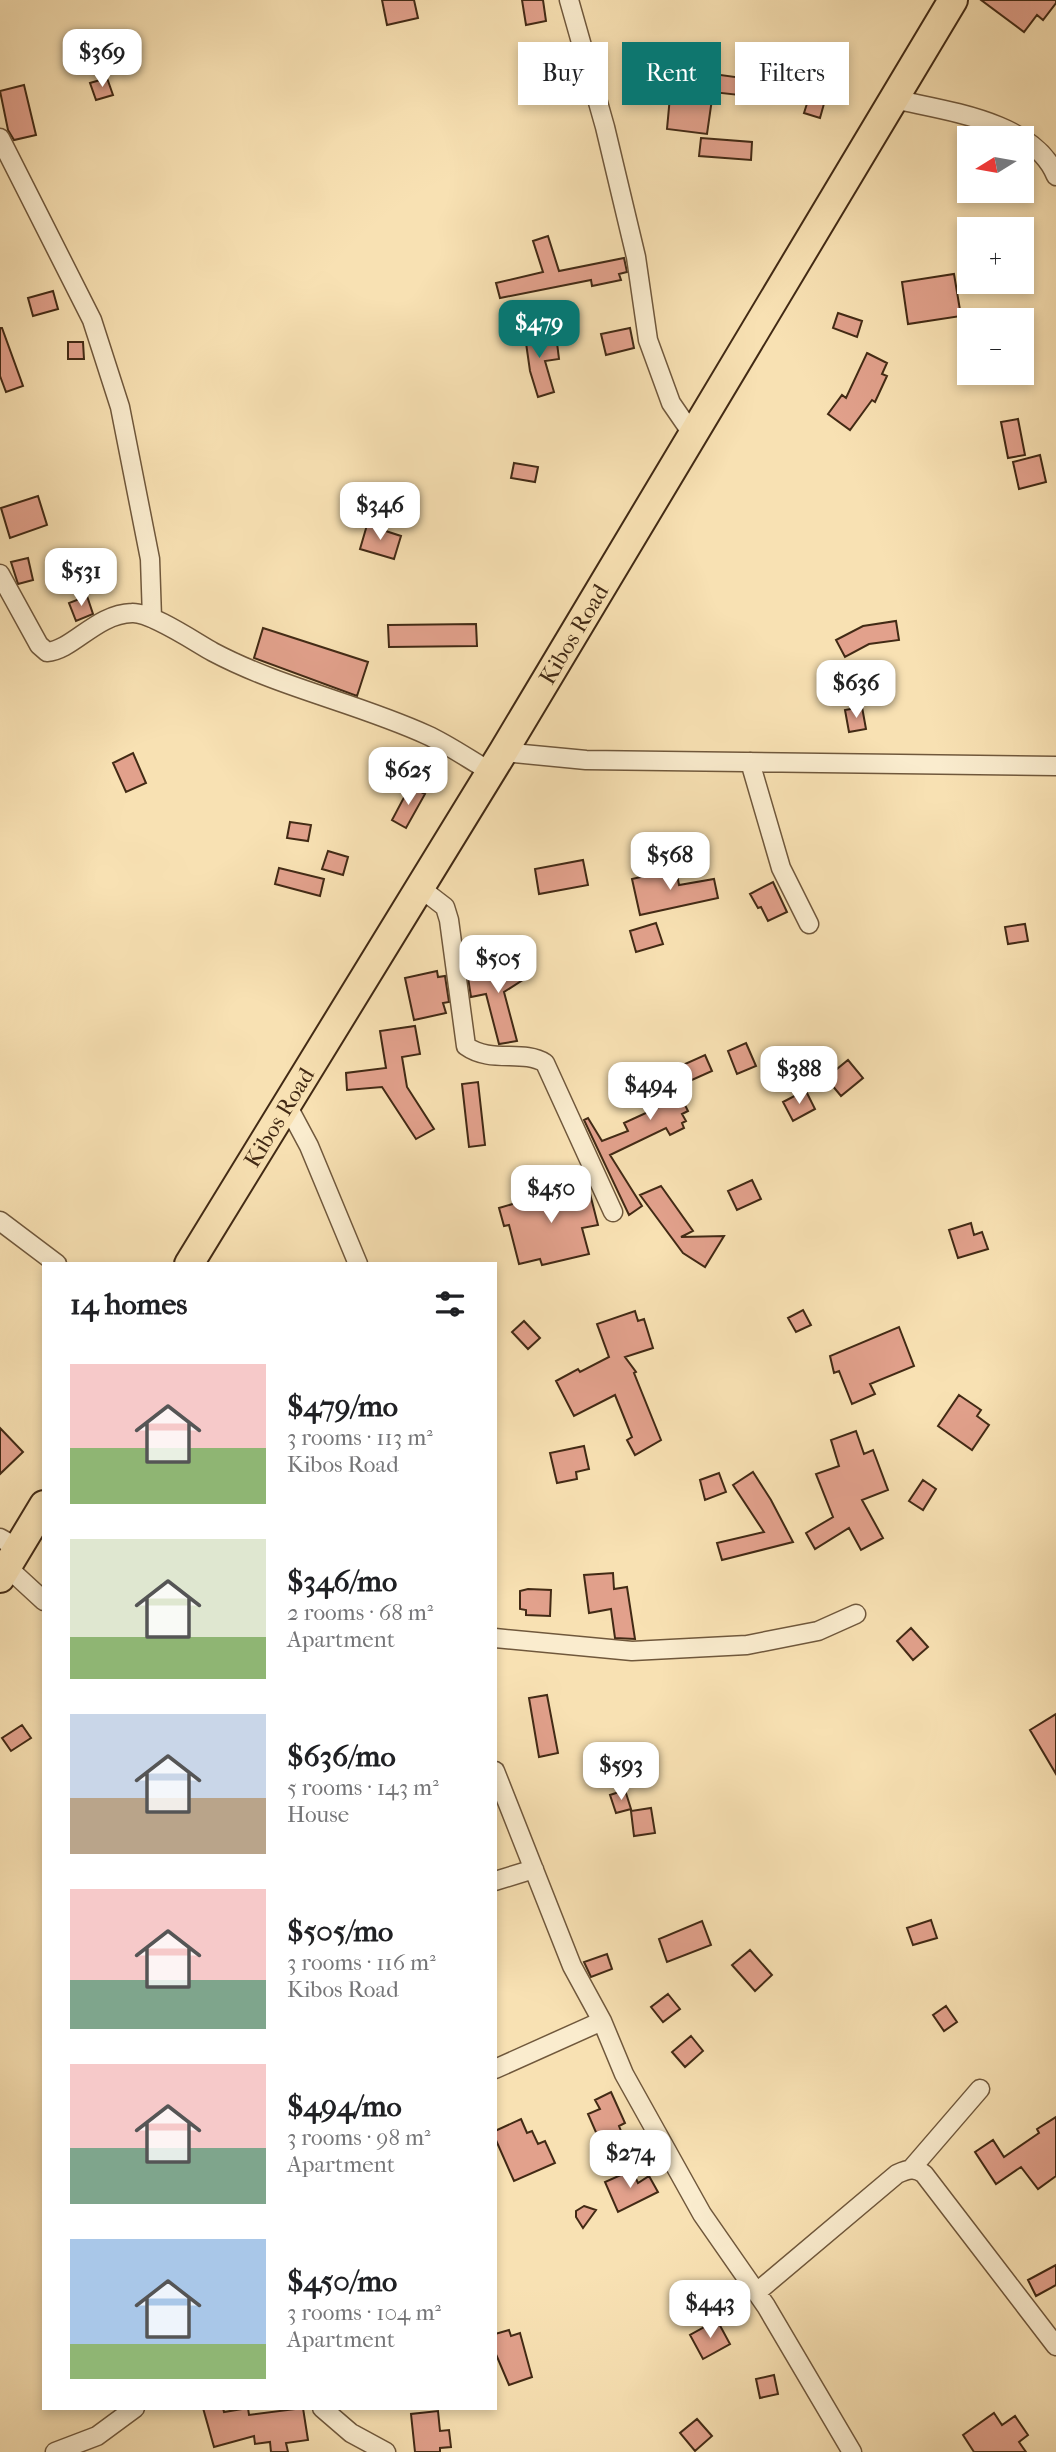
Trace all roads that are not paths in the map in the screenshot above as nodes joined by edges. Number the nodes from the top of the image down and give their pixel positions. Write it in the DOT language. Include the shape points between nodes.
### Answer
graph roads {
  1 [pos="569,0"];
  2 [pos="953,0"];
  3 [pos="894,99"];
  4 [pos="0,138"];
  5 [pos="1056,176"];
  6 [pos="693,435"];
  7 [pos="0,574"];
  8 [pos="152,618"];
  9 [pos="497,762"];
  10 [pos="750,762"];
  11 [pos="1056,766"];
  12 [pos="419,887"];
  13 [pos="809,924"];
  14 [pos="286,1103"];
  15 [pos="613,1212"];
  16 [pos="0,1221"];
  17 [pos="54,1262"];
  18 [pos="190,1262"];
  19 [pos="357,1262"];
  20 [pos="42,1508"];
  21 [pos="6,1558"];
  22 [pos="42,1599"];
  23 [pos="856,1614"];
  24 [pos="497,1638"];
  25 [pos="497,1776"];
  26 [pos="534,1869"];
  27 [pos="497,1880"];
  28 [pos="602,2021"];
  29 [pos="497,2068"];
  30 [pos="980,2089"];
  31 [pos="911,2169"];
  32 [pos="757,2292"];
  33 [pos="1056,2346"];
  34 [pos="132,2410"];
  35 [pos="324,2410"];
  36 [pos="55,2452"];
  37 [pos="386,2452"];
  38 [pos="852,2452"];
  1 -- 6 [label="street" via="636,257 648,340 671,403"];
  2 -- 3 [label="main road, Kibos Road"];
  3 -- 5 [label="street" via="1012,131 1038,149"];
  3 -- 6 [label="main road, Kibos Road"];
  4 -- 8 [label="street" via="92,320 120,407 150,559"];
  6 -- 9 [label="main road, Kibos Road"];
  7 -- 8 [label="street" via="47,652 118,615 135,612"];
  8 -- 9 [label="street" via="274,680"];
  9 -- 10 [label="street"];
  9 -- 12 [label="main road, Kibos Road"];
  10 -- 11 [label="street"];
  10 -- 13 [label="street" via="781,868"];
  12 -- 14 [label="main road, Kibos Road"];
  12 -- 15 [label="street" via="445,907 449,920 467,1046 491,1056 532,1057 545,1063"];
  14 -- 18 [label="main road, Kibos Road"];
  14 -- 19 [label="street"];
  16 -- 17 [label="street"];
  20 -- 21 [label="main road"];
  21 -- 22 [label="street"];
  23 -- 24 [label="street" via="818,1631 747,1645 632,1651"];
  25 -- 26 [label="street"];
  26 -- 27 [label="street"];
  26 -- 28 [label="street" via="572,1966"];
  28 -- 29 [label="street"];
  28 -- 32 [label="street" via="624,2074 702,2214"];
  30 -- 31 [label="street"];
  31 -- 32 [label="street" via="897,2174"];
  31 -- 33 [label="street" via="925,2174"];
  32 -- 38 [label="street"];
  34 -- 36 [label="street" via="97,2436"];
  35 -- 37 [label="street" via="351,2433"];
}
